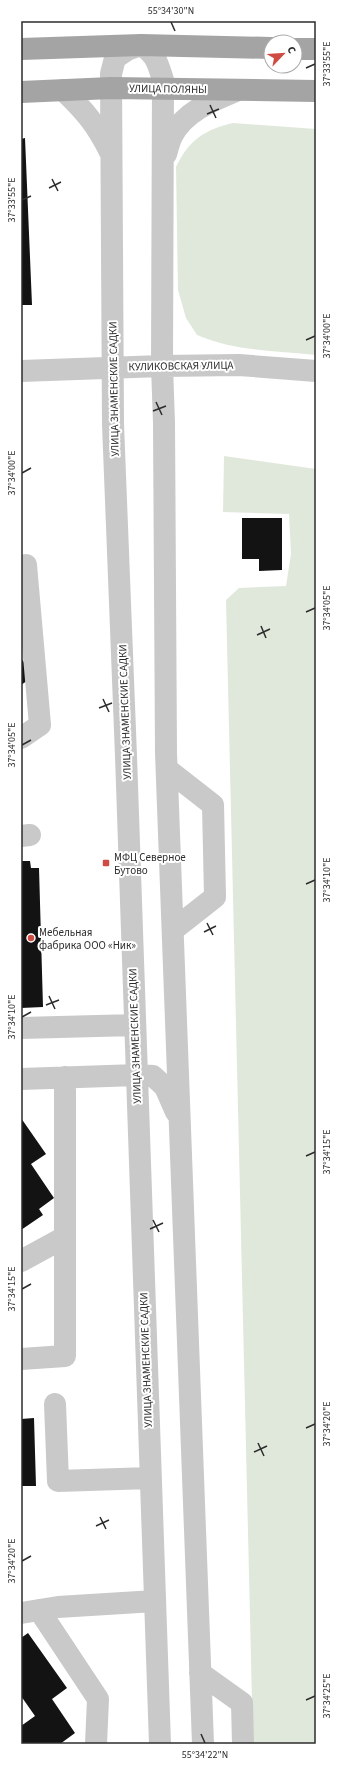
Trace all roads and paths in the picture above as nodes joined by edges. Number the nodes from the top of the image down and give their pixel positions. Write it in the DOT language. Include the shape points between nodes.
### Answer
graph roads {
  1 [pos="141,45"];
  2 [pos="263,48"];
  3 [pos="21,49"];
  4 [pos="303,49"];
  5 [pos="316,49"];
  6 [pos="111,88"];
  7 [pos="164,89"];
  8 [pos="63,90"];
  9 [pos="238,90"];
  10 [pos="316,91"];
  11 [pos="21,92"];
  12 [pos="113,156"];
  13 [pos="163,165"];
  14 [pos="162,366"];
  15 [pos="112,368"];
  16 [pos="21,371"];
  17 [pos="316,371"];
  18 [pos="21,566"];
  19 [pos="21,738"];
  20 [pos="167,769"];
  21 [pos="173,930"];
  22 [pos="135,1026"];
  23 [pos="21,1028"];
  24 [pos="137,1075"];
  25 [pos="65,1077"];
  26 [pos="21,1079"];
  27 [pos="181,1127"];
  28 [pos="65,1237"];
  29 [pos="21,1261"];
  30 [pos="21,1359"];
  31 [pos="55,1404"];
  32 [pos="150,1478"];
  33 [pos="155,1601"];
  34 [pos="30,1612"];
  35 [pos="200,1673"];
  36 [pos="96,1744"];
  37 [pos="160,1744"];
  38 [pos="203,1744"];
  39 [pos="243,1744"];
  1 -- 2 [label="main road"];
  1 -- 3 [label="main road"];
  1 -- 6 [label="street, УЛИЦА ЗНАМЕНСКИЕ САДКИ" via="114,58"];
  1 -- 7 [label="street" via="151,51 157,59"];
  4 -- 5 [label="main road"];
  6 -- 7 [label="main road, УЛИЦА ПОЛЯНЫ"];
  6 -- 8 [label="main road, УЛИЦА ПОЛЯНЫ"];
  6 -- 12 [label="street, УЛИЦА ЗНАМЕНСКИЕ САДКИ"];
  7 -- 9 [label="main road, УЛИЦА ПОЛЯНЫ"];
  7 -- 13 [label="street"];
  8 -- 11 [label="main road, УЛИЦА ПОЛЯНЫ"];
  8 -- 12 [label="street" via="87,112"];
  9 -- 10 [label="main road, УЛИЦА ПОЛЯНЫ"];
  9 -- 13 [label="street" via="207,103 190,114 172,136"];
  12 -- 15 [label="street, УЛИЦА ЗНАМЕНСКИЕ САДКИ"];
  13 -- 14 [label="street"];
  14 -- 15 [label="street, КУЛИКОВСКАЯ УЛИЦА"];
  14 -- 17 [label="street, КУЛИКОВСКАЯ УЛИЦА" via="239,365"];
  14 -- 20 [label="street"];
  15 -- 16 [label="street, КУЛИКОВСКАЯ УЛИЦА"];
  15 -- 22 [label="street, УЛИЦА ЗНАМЕНСКИЕ САДКИ"];
  18 -- 19 [label="street" via="26,565 40,726"];
  20 -- 21 [label="street"];
  20 -- 21 [label="street" via="213,805 215,897"];
  21 -- 27 [label="street"];
  22 -- 23 [label="street"];
  22 -- 24 [label="street, УЛИЦА ЗНАМЕНСКИЕ САДКИ"];
  24 -- 25 [label="street"];
  24 -- 27 [label="street" via="153,1076 165,1087 174,1103"];
  24 -- 32 [label="street, УЛИЦА ЗНАМЕНСКИЕ САДКИ"];
  25 -- 26 [label="street"];
  25 -- 28 [label="street"];
  27 -- 35 [label="street"];
  28 -- 29 [label="street"];
  28 -- 30 [label="street" via="65,1356"];
  31 -- 32 [label="street" via="58,1481"];
  32 -- 33 [label="street, УЛИЦА ЗНАМЕНСКИЕ САДКИ"];
  33 -- 34 [label="street" via="58,1606"];
  33 -- 37 [label="street, УЛИЦА ЗНАМЕНСКИЕ САДКИ"];
  34 -- 36 [label="street" via="98,1699"];
  35 -- 38 [label="street"];
  35 -- 39 [label="street" via="242,1703"];
}
